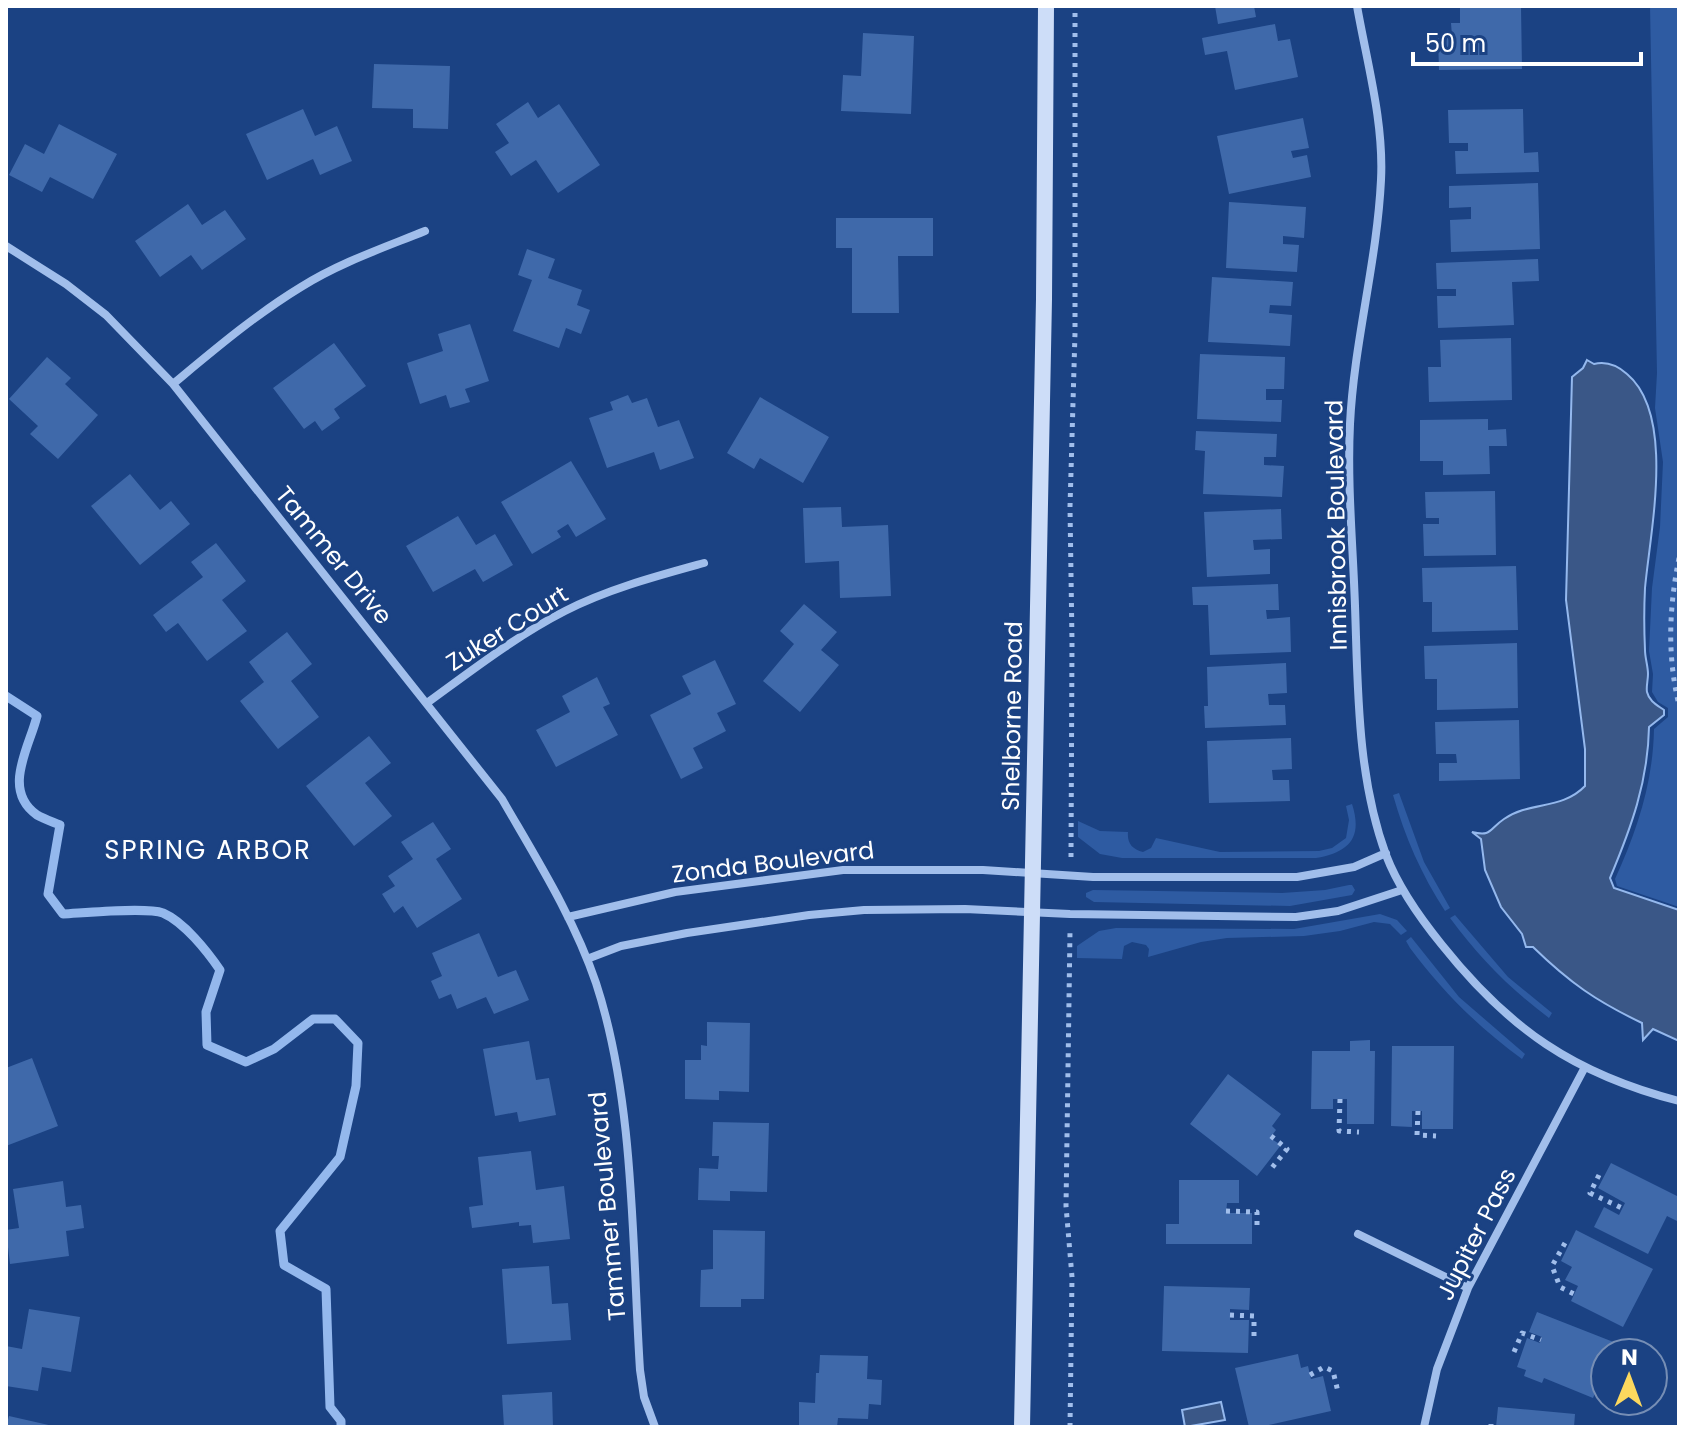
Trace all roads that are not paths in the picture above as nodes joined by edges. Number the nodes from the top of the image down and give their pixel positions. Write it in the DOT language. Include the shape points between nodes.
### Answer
graph roads {
  1 [pos="1046,6"];
  2 [pos="1357,6"];
  3 [pos="425,231"];
  4 [pos="6,246"];
  5 [pos="173,384"];
  6 [pos="704,563"];
  7 [pos="427,703"];
  8 [pos="1386,853"];
  9 [pos="1033,872"];
  10 [pos="1402,890"];
  11 [pos="1032,913"];
  12 [pos="568,917"];
  13 [pos="577,936"];
  14 [pos="587,959"];
  15 [pos="1585,1067"];
  16 [pos="1679,1101"];
  17 [pos="1358,1234"];
  18 [pos="1468,1288"];
  19 [pos="655,1427"];
  20 [pos="1022,1427"];
  21 [pos="1424,1427"];
  1 -- 9 [label="street, Shelborne Road"];
  2 -- 8 [label="street, Innisbrook Boulevard" via="1379,128 1381,180 1351,413 1350,485 1363,750"];
  3 -- 5 [label="street" via="302,286"];
  4 -- 5 [label="street, Tammer Drive" via="106,315"];
  5 -- 7 [label="street, Tammer Drive"];
  6 -- 7 [label="street, Zuker Court" via="564,611"];
  7 -- 12 [label="street, Tammer Drive" via="502,799"];
  8 -- 9 [label="street" via="1354,867 1297,877"];
  8 -- 10 [label="street, Innisbrook Boulevard"];
  9 -- 11 [label="street, Shelborne Road"];
  9 -- 12 [label="street, Zonda Boulevard" via="843,870 675,892"];
  10 -- 11 [label="street" via="1338,911 1296,917"];
  10 -- 15 [label="street, Innisbrook Boulevard" via="1476,987 1513,1021"];
  11 -- 14 [label="street" via="904,908 809,915 621,946"];
  11 -- 20 [label="street, Shelborne Road"];
  12 -- 13 [label="street, Tammer Drive"];
  13 -- 14 [label="street, Tammer Boulevard"];
  14 -- 19 [label="street, Tammer Boulevard" via="624,1122 640,1370"];
  15 -- 16 [label="street, Innisbrook Boulevard"];
  15 -- 18 [label="street, Jupiter Pass"];
  17 -- 18 [label="street"];
  18 -- 21 [label="street, Jupiter Pass" via="1437,1369"];
}
